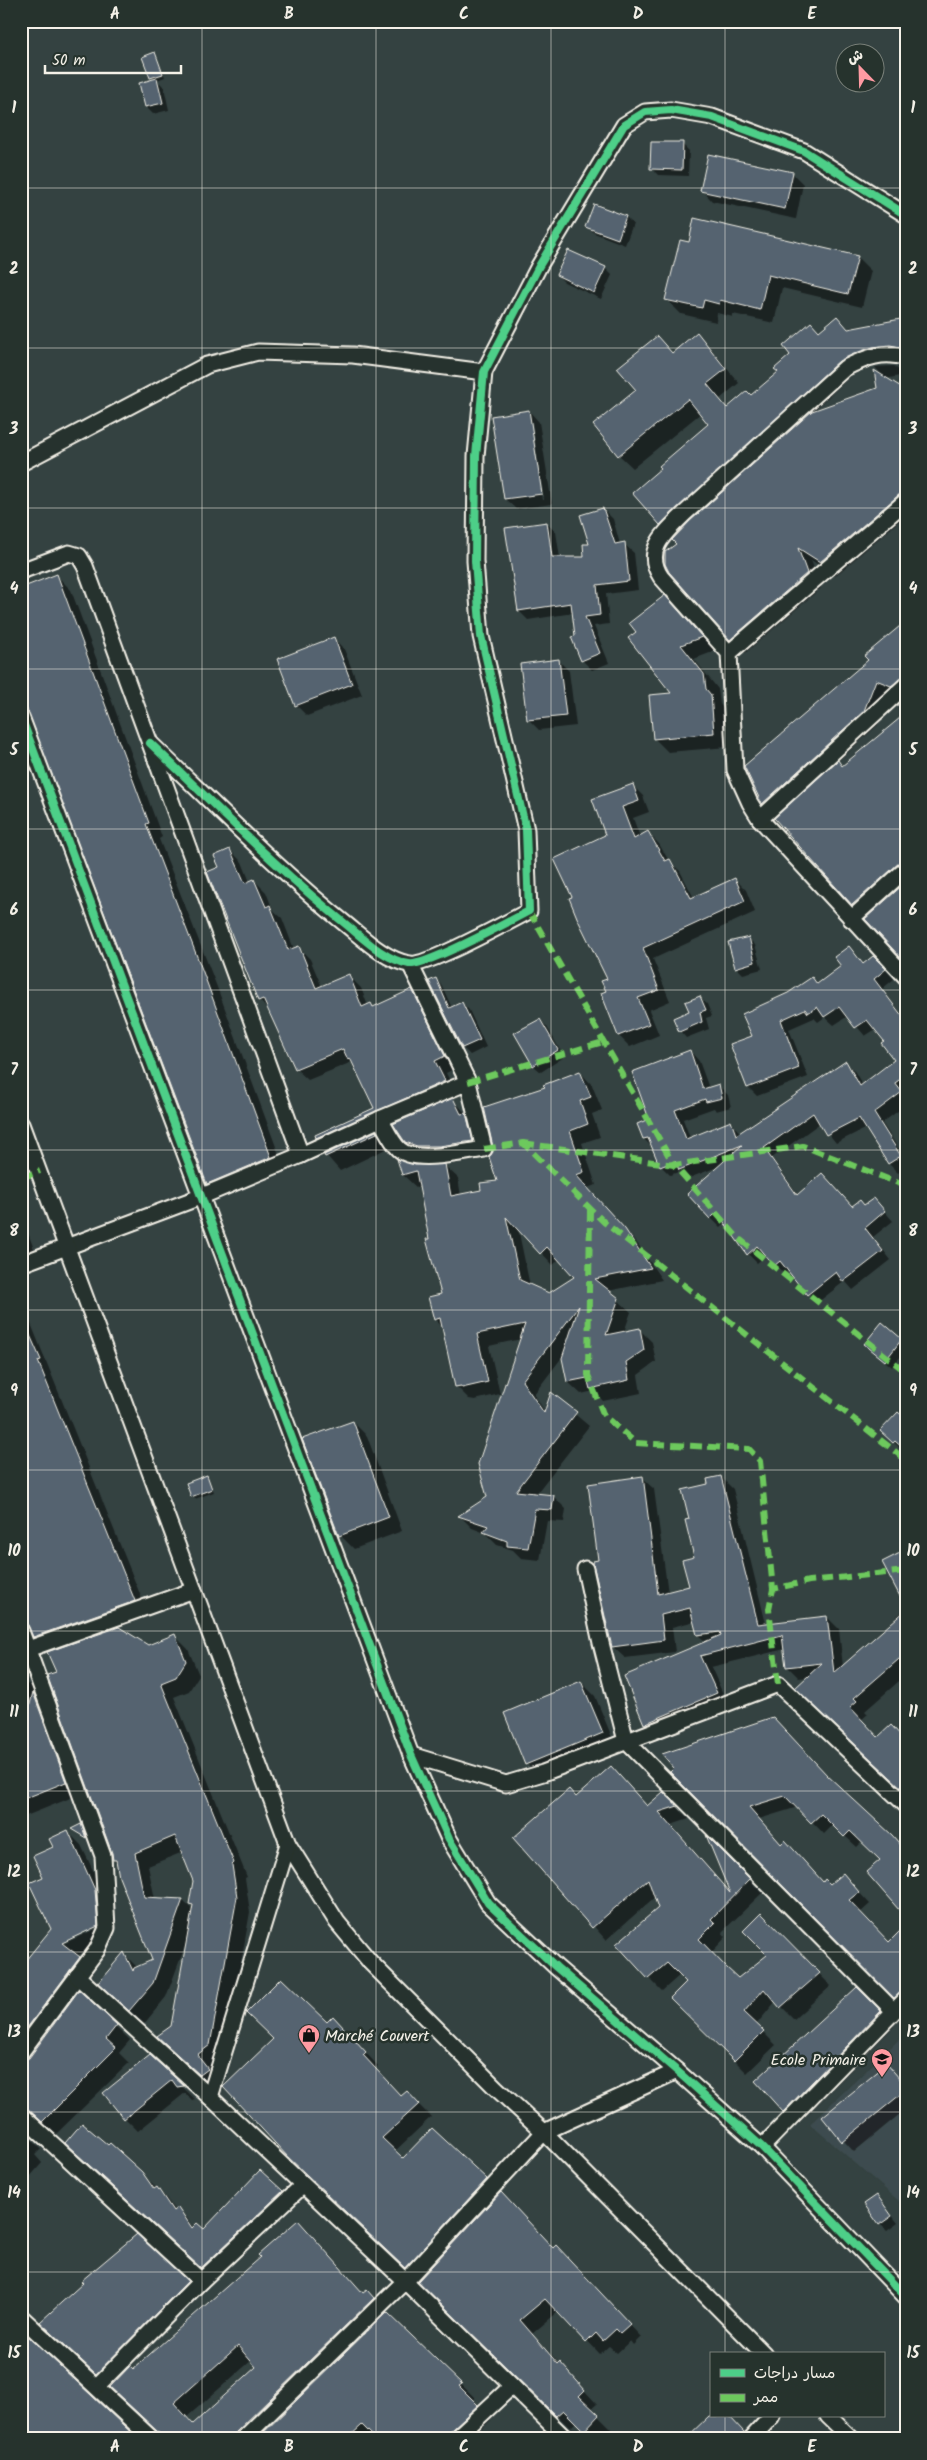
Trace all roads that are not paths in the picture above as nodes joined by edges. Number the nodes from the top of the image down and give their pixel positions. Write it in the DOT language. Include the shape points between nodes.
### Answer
graph roads {
  1 [pos="906,215"];
  2 [pos="906,358"];
  3 [pos="484,372"];
  4 [pos="21,463"];
  5 [pos="906,501"];
  6 [pos="21,571"];
  7 [pos="729,653"];
  8 [pos="906,685"];
  9 [pos="21,717"];
  10 [pos="150,743"];
  11 [pos="760,819"];
  12 [pos="906,869"];
  13 [pos="851,919"];
  14 [pos="410,964"];
  15 [pos="906,977"];
  16 [pos="468,1082"];
  17 [pos="380,1119"];
  18 [pos="21,1124"];
  19 [pos="301,1155"];
  20 [pos="200,1197"];
  21 [pos="67,1246"];
  22 [pos="21,1264"];
  23 [pos="586,1568"];
  24 [pos="194,1590"];
  25 [pos="21,1630"];
  26 [pos="28,1649"];
  27 [pos="626,1741"];
  28 [pos="411,1755"];
  29 [pos="906,1805"];
  30 [pos="288,1844"];
  31 [pos="77,1976"];
  32 [pos="906,1999"];
  33 [pos="894,2011"];
  34 [pos="21,2052"];
  35 [pos="677,2071"];
  36 [pos="210,2096"];
  37 [pos="21,2115"];
  38 [pos="544,2132"];
  39 [pos="762,2147"];
  40 [pos="302,2186"];
  41 [pos="405,2281"];
  42 [pos="201,2282"];
  43 [pos="906,2297"];
  44 [pos="21,2317"];
  45 [pos="762,2352"];
  46 [pos="97,2386"];
  47 [pos="512,2386"];
  48 [pos="770,2418"];
  49 [pos="830,2418"];
  50 [pos="152,2439"];
  51 [pos="243,2439"];
  52 [pos="455,2439"];
  53 [pos="566,2439"];
  54 [pos="751,2439"];
  55 [pos="852,2439"];
  1 -- 3 [label="street" via="804,151 712,117 670,110 646,112 624,125 599,165 539,266"];
  2 -- 7 [label="street" via="896,354 879,355 845,368 661,537 655,550 655,568"];
  3 -- 4 [label="street" via="353,355 258,352 207,365"];
  3 -- 14 [label="street" via="476,456 475,551 481,636 526,830 530,911 468,942"];
  5 -- 7 [label="street"];
  6 -- 10 [label="street" via="69,552 79,556"];
  7 -- 11 [label="street" via="735,770"];
  8 -- 11 [label="street"];
  9 -- 20 [label="street"];
  10 -- 14 [label="street" via="326,908 371,945"];
  10 -- 19 [label="street"];
  11 -- 13 [label="street"];
  12 -- 13 [label="street"];
  13 -- 15 [label="street"];
  14 -- 16 [label="street"];
  16 -- 17 [label="street"];
  16 -- 17 [label="street" via="484,1150 411,1156 400,1150"];
  17 -- 19 [label="street"];
  18 -- 21 [label="street"];
  19 -- 20 [label="street"];
  20 -- 21 [label="street"];
  20 -- 28 [label="street"];
  21 -- 22 [label="street"];
  21 -- 24 [label="street"];
  23 -- 27 [label="street"];
  24 -- 26 [label="street"];
  24 -- 30 [label="street"];
  25 -- 26 [label="street"];
  26 -- 31 [label="street" via="103,1856 107,1928 97,1950"];
  27 -- 28 [label="street" via="506,1784"];
  27 -- 29 [label="street" via="778,1684"];
  27 -- 33 [label="street"];
  28 -- 35 [label="street" via="449,1839 488,1903 556,1967"];
  30 -- 36 [label="street"];
  30 -- 38 [label="street" via="337,1922 371,1963"];
  31 -- 34 [label="street"];
  31 -- 36 [label="street"];
  32 -- 33 [label="street"];
  33 -- 39 [label="street"];
  35 -- 38 [label="street"];
  35 -- 39 [label="street"];
  36 -- 40 [label="street"];
  37 -- 42 [label="street"];
  38 -- 41 [label="street"];
  38 -- 45 [label="street"];
  39 -- 43 [label="street"];
  40 -- 41 [label="street"];
  40 -- 42 [label="street"];
  41 -- 47 [label="street"];
  41 -- 51 [label="street"];
  42 -- 46 [label="street"];
  44 -- 46 [label="street"];
  46 -- 50 [label="street"];
  47 -- 52 [label="street"];
  47 -- 53 [label="street"];
  48 -- 54 [label="street"];
  49 -- 55 [label="street"];
}
